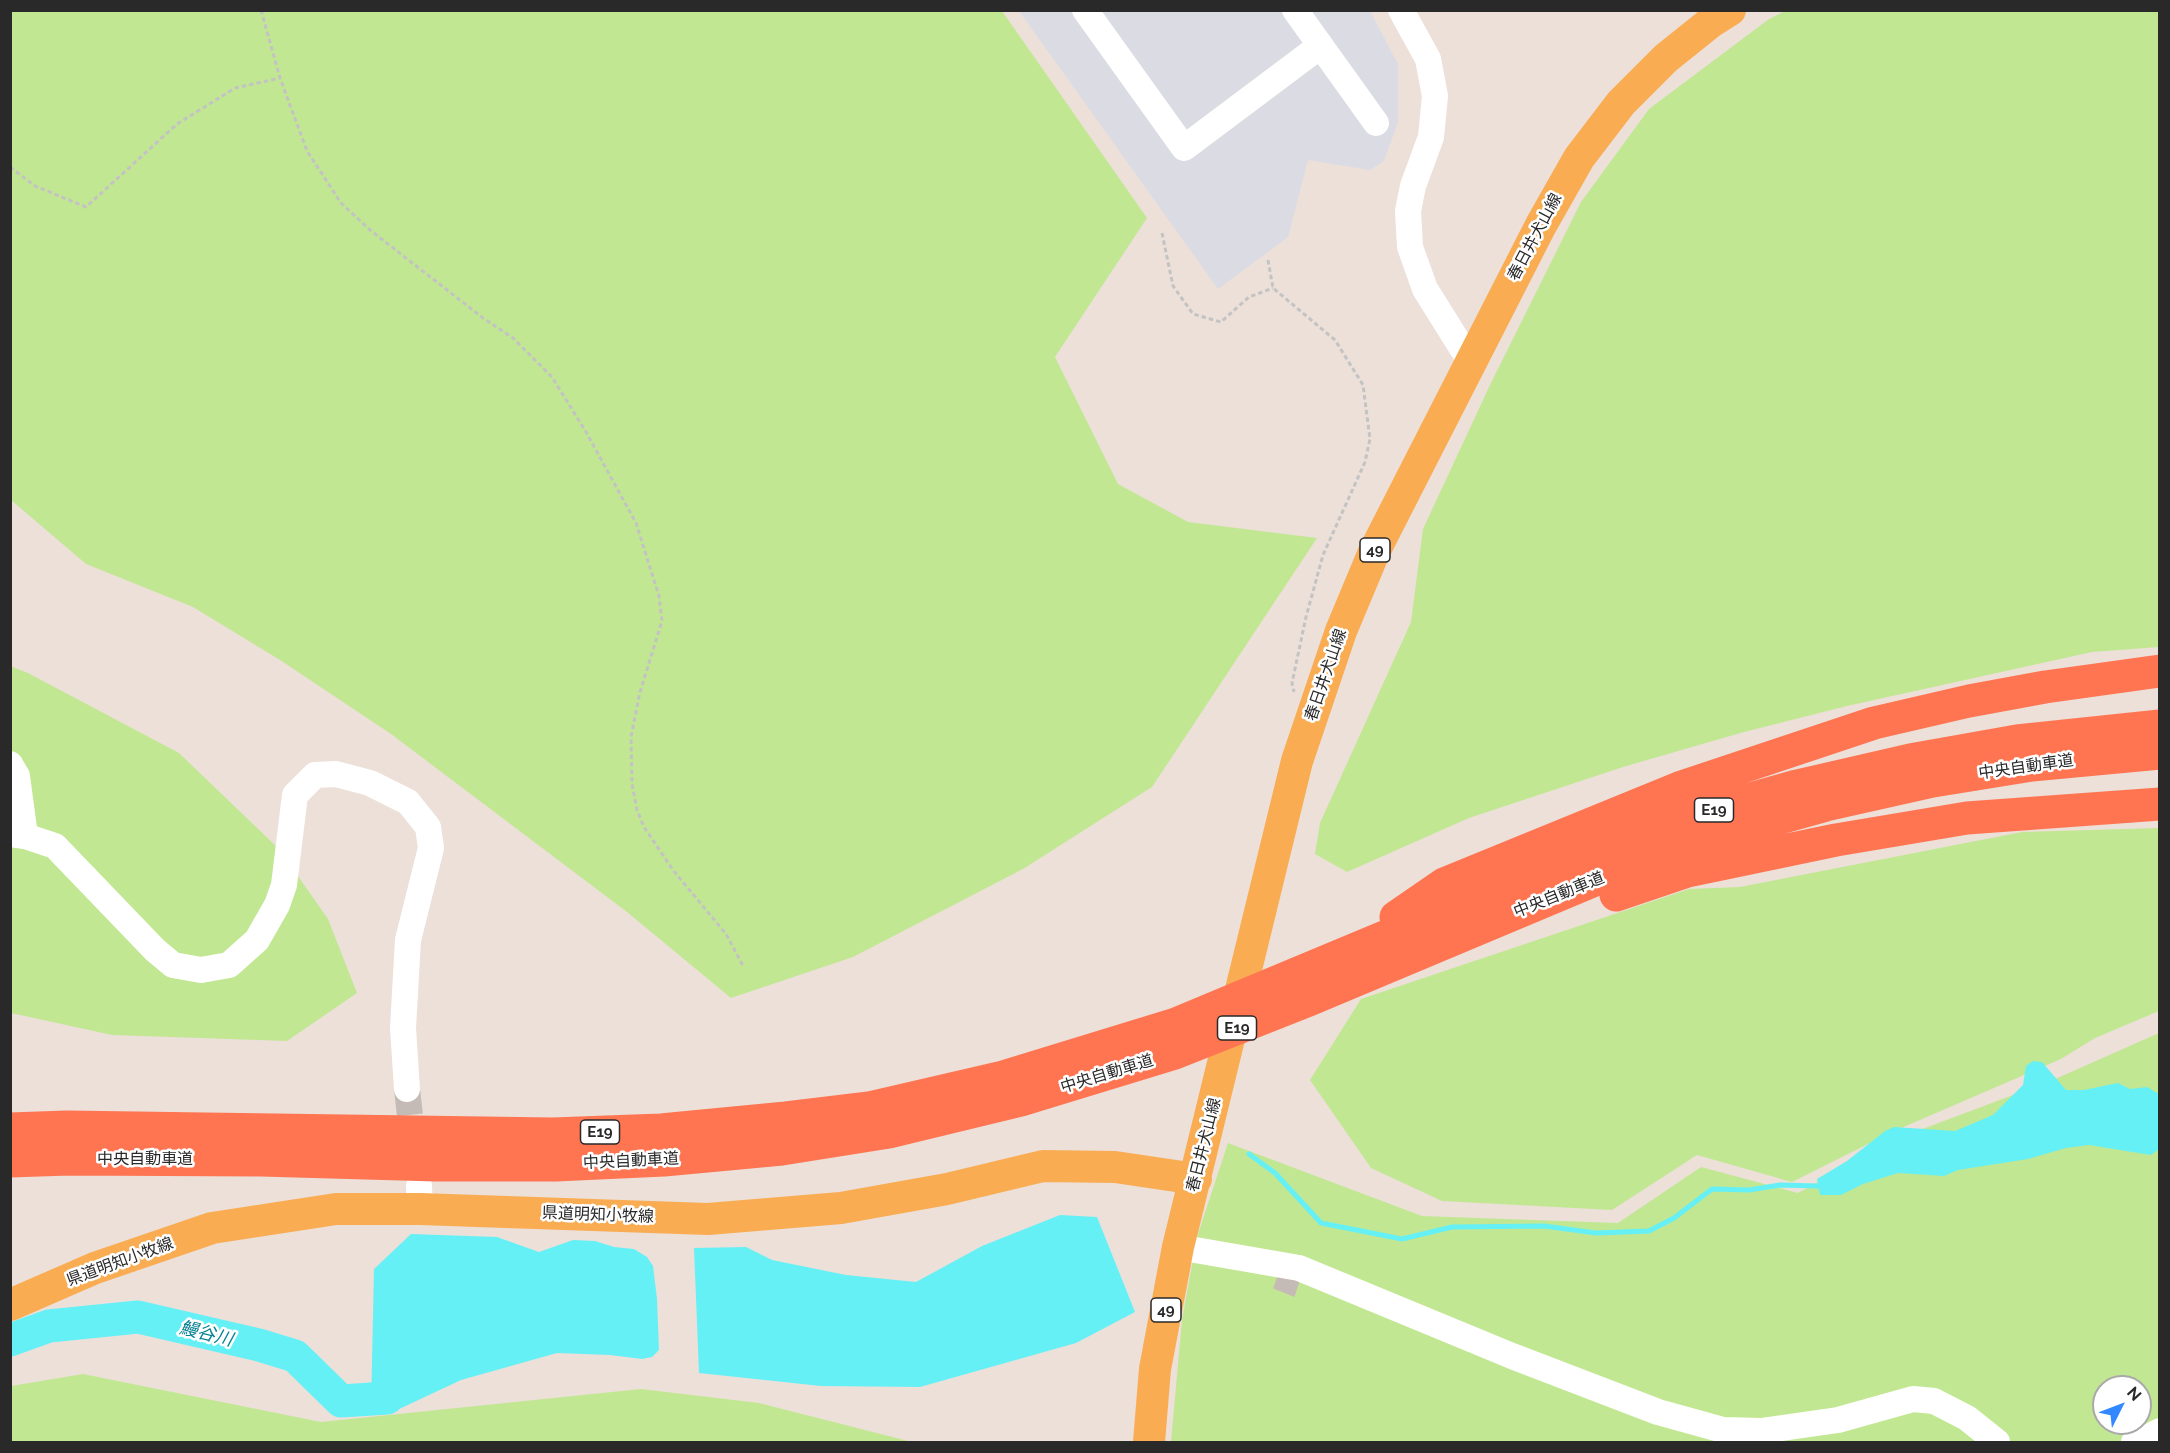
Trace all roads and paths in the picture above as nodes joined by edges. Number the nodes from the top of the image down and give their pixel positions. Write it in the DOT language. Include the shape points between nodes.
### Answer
graph roads {
  1 [pos="261,10"];
  2 [pos="1085,10"];
  3 [pos="1295,10"];
  4 [pos="1401,10"];
  5 [pos="1730,10"];
  6 [pos="1320,46"];
  7 [pos="279,78"];
  8 [pos="1376,123"];
  9 [pos="10,167"];
  10 [pos="1162,233"];
  11 [pos="1268,260"];
  12 [pos="1273,288"];
  13 [pos="1470,361"];
  14 [pos="2160,671"];
  15 [pos="1315,706"];
  16 [pos="2160,726"];
  17 [pos="2160,753"];
  18 [pos="10,764"];
  19 [pos="2160,804"];
  20 [pos="18,835"];
  21 [pos="1346,952"];
  22 [pos="743,966"];
  23 [pos="1300,993"];
  24 [pos="1176,1038"];
  25 [pos="407,1089"];
  26 [pos="10,1130"];
  27 [pos="10,1161"];
  28 [pos="1196,1179"];
  29 [pos="1178,1247"];
  30 [pos="10,1305"];
  31 [pos="2160,1431"];
  32 [pos="1149,1443"];
  33 [pos="1997,1443"];
  34 [pos="2134,1443"];
  1 -- 7 [label="path"];
  2 -- 6 [label="street" via="1185,148"];
  3 -- 6 [label="street"];
  4 -- 13 [label="street" via="1428,59 1435,96 1431,137 1408,210 1410,247 1425,289"];
  5 -- 13 [label="main road, 春日井犬山線 / 49" via="1666,58 1621,103 1579,158"];
  6 -- 8 [label="street"];
  7 -- 9 [label="path" via="235,88 177,124 86,207 35,186"];
  7 -- 22 [label="path" via="307,151 341,203 370,230 513,338 552,377 636,524 659,596 662,621 631,737 637,810 655,844 726,934"];
  10 -- 12 [label="path" via="1173,286 1192,314 1221,322 1249,297"];
  11 -- 12 [label="path"];
  12 -- 15 [label="path" via="1335,340 1363,385 1370,439 1365,462 1323,555 1292,683 1297,701"];
  13 -- 15 [label="main road, 春日井犬山線 / 49" via="1374,552"];
  14 -- 21 [label="highway" via="2045,687 1874,723 1679,788 1444,884"];
  15 -- 28 [label="main road, 春日井犬山線 / 49" via="1297,761"];
  16 -- 21 [label="highway, 中央自動車道 / E19" via="2017,741 1797,786 1698,814 1616,843"];
  17 -- 23 [label="highway, 中央自動車道 / E19" via="2032,765 1933,781 1826,805 1697,841"];
  18 -- 20 [label="street" via="17,776"];
  19 -- 23 [label="highway" via="1967,818 1687,871 1535,922 1329,1009"];
  20 -- 25 [label="street" via="55,846 155,950 173,964 201,970 229,965 257,940 277,906 284,885 295,795 315,775 336,774 370,783 408,802 428,827 431,848 408,940 403,1028"];
  21 -- 23 [label="highway, 中央自動車道 / E19"];
  23 -- 24 [label="highway, 中央自動車道 / E19"];
  24 -- 26 [label="highway, 中央自動車道 / E19" via="869,1108 661,1130 553,1134 67,1127"];
  24 -- 27 [label="highway, 中央自動車道 / E19" via="1021,1100 900,1129 759,1152 544,1165"];
  28 -- 29 [label="main road, 春日井犬山線 / 49"];
  28 -- 30 [label="main road, 県道明知小牧線" via="1115,1167 1043,1166 841,1208 708,1219 419,1197 212,1228 95,1268"];
  29 -- 32 [label="main road, 春日井犬山線 / 49" via="1155,1370"];
  29 -- 33 [label="street" via="1299,1268 1658,1412 1723,1430 1761,1431 1838,1420 1912,1400 1934,1401 1967,1418"];
  31 -- 34 [label="street"];
}
